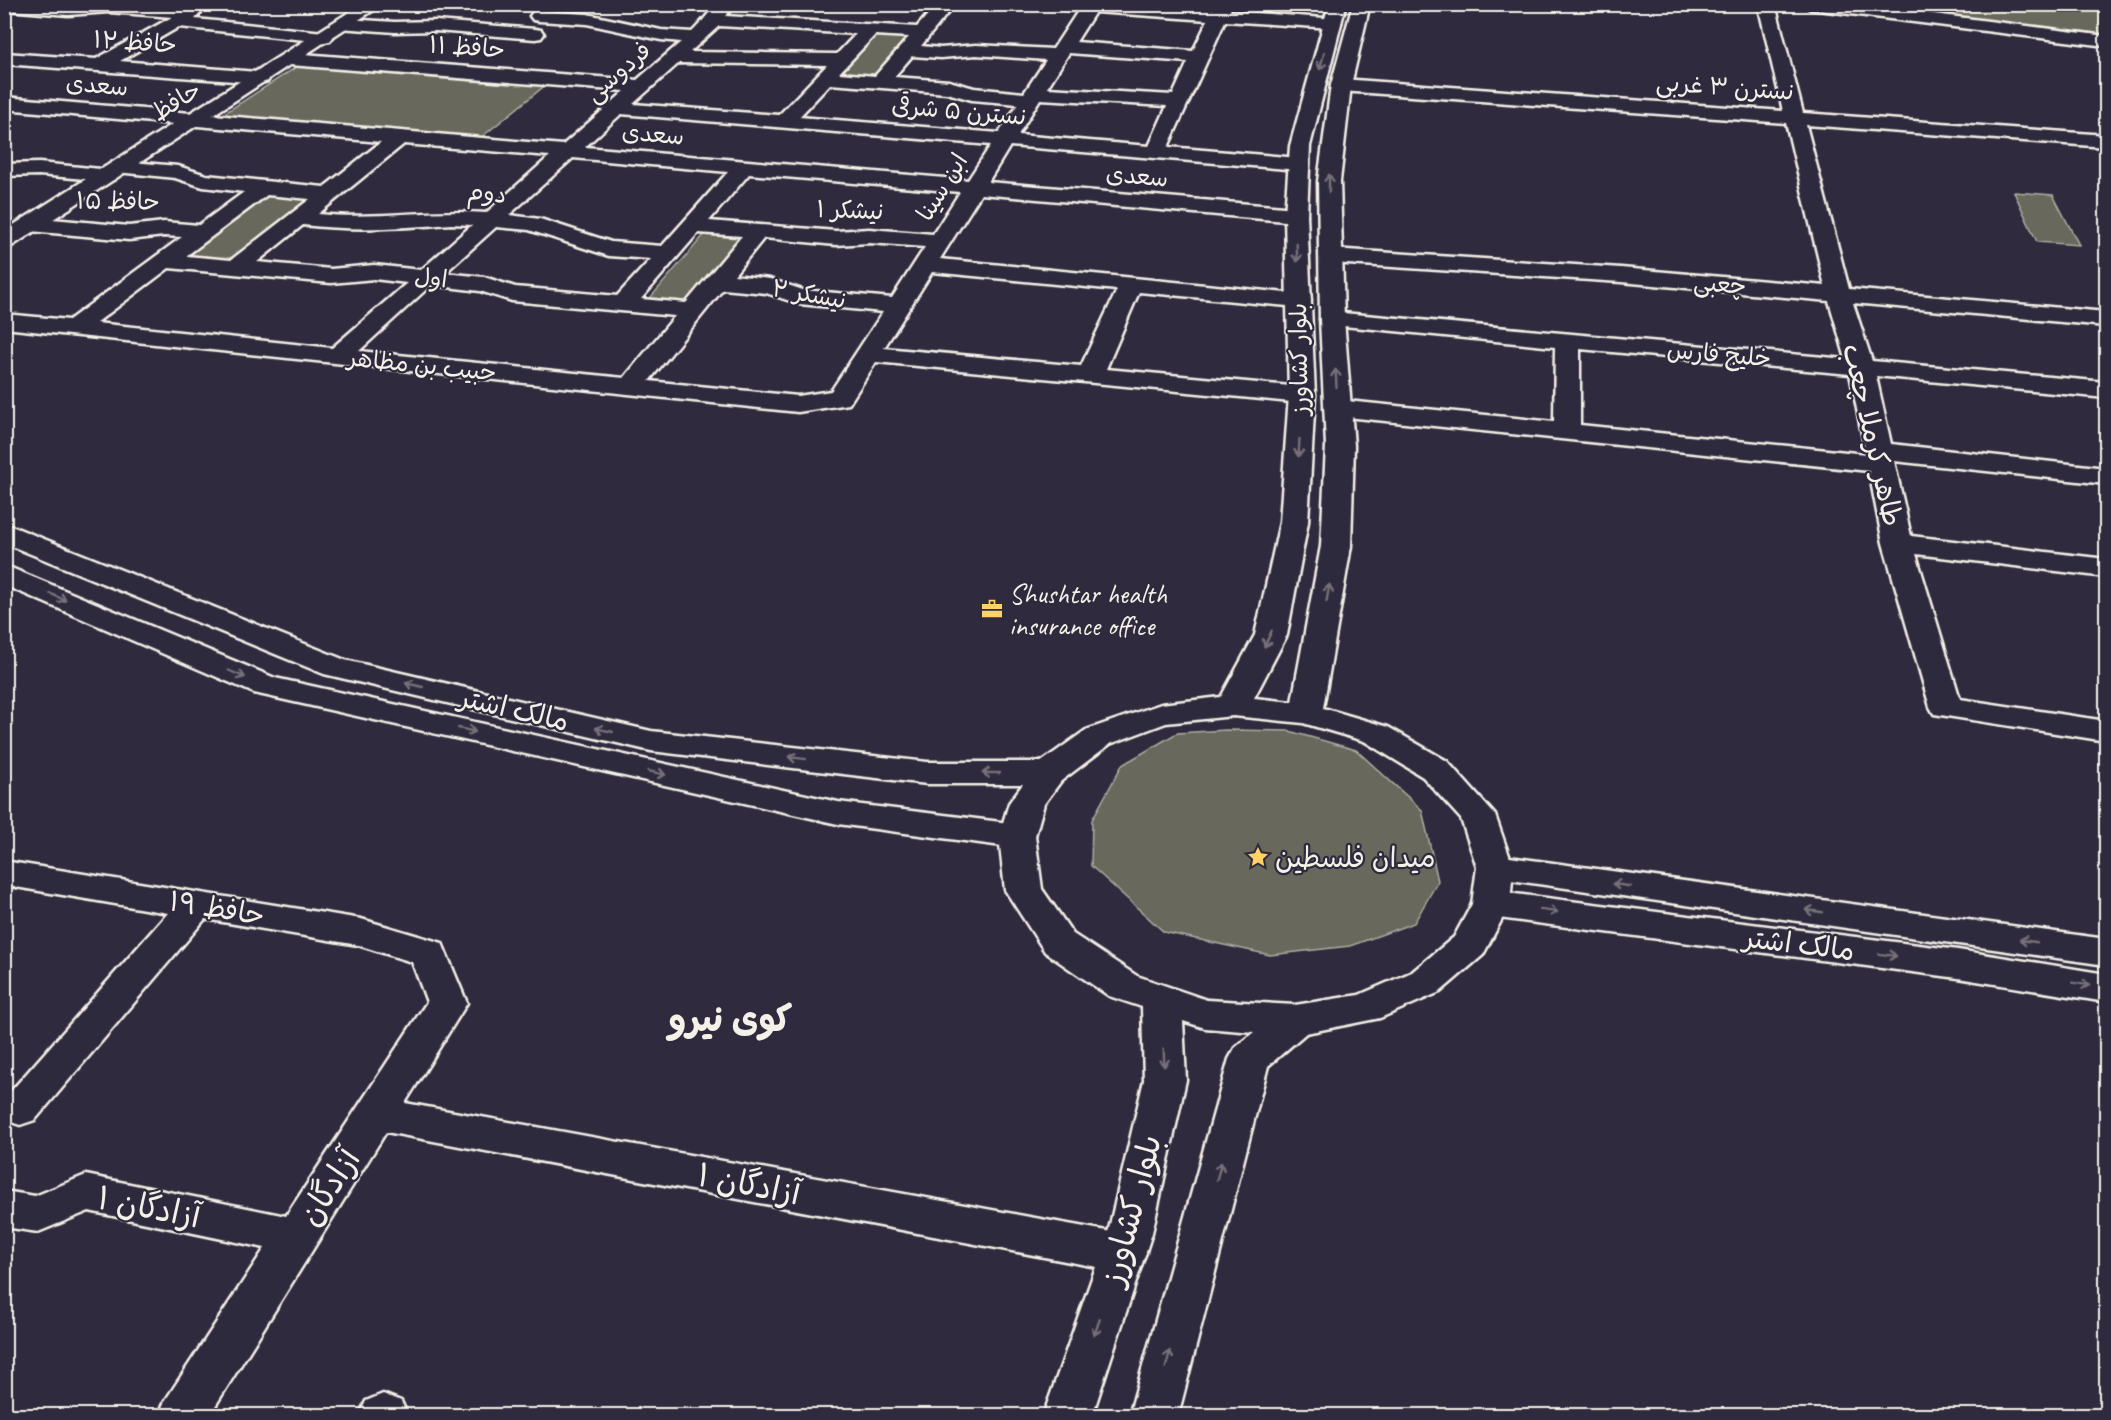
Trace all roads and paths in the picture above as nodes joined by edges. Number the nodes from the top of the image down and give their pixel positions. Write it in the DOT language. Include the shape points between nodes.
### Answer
graph roads {
  1 [pos="375,4"];
  2 [pos="728,4"];
  3 [pos="947,4"];
  4 [pos="1059,4"];
  5 [pos="1362,4"];
  6 [pos="1766,4"];
  7 [pos="1810,4"];
  8 [pos="6,5"];
  9 [pos="1090,6"];
  10 [pos="1221,10"];
  11 [pos="188,13"];
  12 [pos="1335,14"];
  13 [pos="538,18"];
  14 [pos="715,21"];
  15 [pos="345,24"];
  16 [pos="870,29"];
  17 [pos="922,33"];
  18 [pos="324,37"];
  19 [pos="696,38"];
  20 [pos="2106,41"];
  21 [pos="518,47"];
  22 [pos="908,50"];
  23 [pos="1061,51"];
  24 [pos="674,57"];
  25 [pos="1200,57"];
  26 [pos="4,58"];
  27 [pos="290,59"];
  28 [pos="841,60"];
  29 [pos="501,61"];
  30 [pos="99,65"];
  31 [pos="484,74"];
  32 [pos="261,77"];
  33 [pos="825,78"];
  34 [pos="880,82"];
  35 [pos="1341,85"];
  36 [pos="640,86"];
  37 [pos="1031,96"];
  38 [pos="1179,101"];
  39 [pos="4,103"];
  40 [pos="32,105"];
  41 [pos="615,108"];
  42 [pos="1794,118"];
  43 [pos="195,119"];
  44 [pos="4,121"];
  45 [pos="784,122"];
  46 [pos="400,137"];
  47 [pos="1003,140"];
  48 [pos="2106,141"];
  49 [pos="565,152"];
  50 [pos="1156,152"];
  51 [pos="1299,164"];
  52 [pos="744,167"];
  53 [pos="4,170"];
  54 [pos="114,171"];
  55 [pos="974,187"];
  56 [pos="263,188"];
  57 [pos="329,194"];
  58 [pos="1296,215"];
  59 [pos="298,218"];
  60 [pos="490,220"];
  61 [pos="30,224"];
  62 [pos="692,226"];
  63 [pos="758,231"];
  64 [pos="204,232"];
  65 [pos="6,238"];
  66 [pos="940,241"];
  67 [pos="668,253"];
  68 [pos="1332,256"];
  69 [pos="166,261"];
  70 [pos="926,265"];
  71 [pos="236,267"];
  72 [pos="427,278"];
  73 [pos="718,281"];
  74 [pos="1131,284"];
  75 [pos="1839,295"];
  76 [pos="1299,300"];
  77 [pos="623,304"];
  78 [pos="900,306"];
  79 [pos="694,310"];
  80 [pos="1332,319"];
  81 [pos="2106,320"];
  82 [pos="4,321"];
  83 [pos="74,328"];
  84 [pos="1568,340"];
  85 [pos="870,354"];
  86 [pos="338,356"];
  87 [pos="1861,367"];
  88 [pos="1090,375"];
  89 [pos="630,387"];
  90 [pos="2106,390"];
  91 [pos="1302,395"];
  92 [pos="840,398"];
  93 [pos="1337,408"];
  94 [pos="1567,432"];
  95 [pos="1880,457"];
  96 [pos="2106,476"];
  97 [pos="4,532"];
  98 [pos="1898,543"];
  99 [pos="2106,568"];
  100 [pos="4,574"];
  101 [pos="1233,706"];
  102 [pos="1306,713"];
  103 [pos="2106,731"];
  104 [pos="1049,772"];
  105 [pos="1017,836"];
  106 [pos="1495,867"];
  107 [pos="4,873"];
  108 [pos="1491,904"];
  109 [pos="196,905"];
  110 [pos="2106,952"];
  111 [pos="428,953"];
  112 [pos="2106,988"];
  113 [pos="1162,999"];
  114 [pos="1295,1020"];
  115 [pos="375,1114"];
  116 [pos="10,1115"];
  117 [pos="4,1209"];
  118 [pos="297,1236"];
  119 [pos="1123,1253"];
  120 [pos="182,1416"];
  121 [pos="1067,1416"];
  122 [pos="1153,1416"];
  1 -- 15 [label="street, حافظ"];
  2 -- 14 [label="street, فردوسی"];
  3 -- 17 [label="street"];
  4 -- 9 [label="street"];
  5 -- 35 [label="street, بلوار کشاورز"];
  6 -- 42 [label="street, طاهر کرملا چعب"];
  7 -- 20 [label="street"];
  8 -- 11 [label="street"];
  9 -- 10 [label="street"];
  9 -- 23 [label="street, ابن سینا"];
  10 -- 12 [label="street"];
  10 -- 25 [label="street"];
  11 -- 18 [label="street" via="266,33"];
  11 -- 30 [label="street"];
  12 -- 51 [label="street, بلوار کشاورز, one-way" via="1300,146"];
  13 -- 15 [label="street" via="436,26"];
  13 -- 19 [label="street" via="587,20"];
  13 -- 21 [label="street"];
  14 -- 16 [label="street"];
  14 -- 19 [label="street, فردوسی"];
  15 -- 18 [label="street, حافظ"];
  16 -- 17 [label="street"];
  16 -- 28 [label="street"];
  17 -- 22 [label="street"];
  18 -- 27 [label="street, حافظ"];
  19 -- 24 [label="street, فردوسی"];
  22 -- 23 [label="street"];
  22 -- 34 [label="street"];
  23 -- 25 [label="street"];
  23 -- 37 [label="street, ابن سینا"];
  24 -- 28 [label="street"];
  24 -- 36 [label="street, فردوسی"];
  25 -- 38 [label="street"];
  26 -- 30 [label="street, حافظ ۱۲"];
  27 -- 31 [label="street, حافظ ۱۱"];
  27 -- 32 [label="street, حافظ"];
  28 -- 33 [label="street"];
  29 -- 31 [label="street"];
  30 -- 32 [label="street, حافظ ۱۲"];
  31 -- 36 [label="street, حافظ ۱۱"];
  32 -- 43 [label="street, حافظ"];
  33 -- 34 [label="street"];
  33 -- 45 [label="street"];
  34 -- 37 [label="street" via="949,87 972,94"];
  35 -- 42 [label="street, نسترن ۳ غربی"];
  68 -- 35 [label="street, بلوار کشاورز, one-way" via="1329,181"];
  36 -- 41 [label="street, فردوسی"];
  37 -- 38 [label="street"];
  37 -- 47 [label="street, ابن سینا"];
  38 -- 50 [label="street"];
  39 -- 40 [label="street, سعدی"];
  40 -- 43 [label="street, سعدی"];
  40 -- 44 [label="street"];
  41 -- 45 [label="street, نسترن ۵ شرقی"];
  41 -- 49 [label="street, فردوسی"];
  42 -- 48 [label="street, نسترن ۳ غربی"];
  42 -- 75 [label="street, طاهر کرملا چعب"];
  43 -- 46 [label="street, سعدی"];
  43 -- 54 [label="street, حافظ"];
  45 -- 47 [label="street, نسترن ۵ شرقی"];
  46 -- 49 [label="street, سعدی"];
  46 -- 57 [label="street"];
  47 -- 50 [label="street, نسترن ۵ شرقی"];
  47 -- 55 [label="street, ابن سینا"];
  49 -- 52 [label="street, سعدی"];
  49 -- 60 [label="street, فردوسی"];
  50 -- 51 [label="street, نسترن ۵ شرقی"];
  51 -- 58 [label="street, بلوار کشاورز"];
  52 -- 55 [label="street, سعدی"];
  52 -- 62 [label="street"];
  53 -- 54 [label="street"];
  54 -- 56 [label="street" via="178,172 203,182"];
  54 -- 61 [label="street, حافظ"];
  55 -- 58 [label="street, سعدی"];
  55 -- 66 [label="street, ابن سینا"];
  56 -- 57 [label="street"];
  56 -- 64 [label="street"];
  57 -- 59 [label="street"];
  58 -- 76 [label="street, بلوار کشاورز, one-way"];
  59 -- 60 [label="street, دوم" via="334,222 451,216"];
  59 -- 71 [label="street"];
  60 -- 67 [label="street, دوم" via="532,225 609,249"];
  60 -- 72 [label="street, فردوسی"];
  61 -- 64 [label="street, حافظ ۱۵" via="129,233 165,229"];
  61 -- 65 [label="street, حافظ"];
  62 -- 63 [label="street, نیشکر ۱"];
  62 -- 67 [label="street"];
  63 -- 66 [label="street, نیشکر ۱"];
  63 -- 73 [label="street"];
  64 -- 69 [label="street"];
  66 -- 70 [label="street, ابن سینا"];
  67 -- 77 [label="street"];
  68 -- 75 [label="street, چعبی" via="1621,275"];
  68 -- 80 [label="street, بلوار کشاورز"];
  69 -- 71 [label="street, اول"];
  69 -- 83 [label="street"];
  70 -- 74 [label="street"];
  70 -- 78 [label="street, ابن سینا"];
  71 -- 72 [label="street, اول" via="331,276 374,272"];
  72 -- 77 [label="street, اول" via="484,284 512,294"];
  72 -- 86 [label="street, فردوسی"];
  73 -- 78 [label="street, نیشکر ۲" via="770,286 799,297"];
  73 -- 79 [label="street"];
  74 -- 76 [label="street"];
  74 -- 88 [label="street"];
  75 -- 81 [label="street, چعبی"];
  75 -- 87 [label="street, طاهر کرملا چعب"];
  76 -- 91 [label="street, بلوار کشاورز"];
  77 -- 79 [label="street, اول"];
  78 -- 85 [label="street, ابن سینا"];
  79 -- 89 [label="street"];
  80 -- 84 [label="street, خلیج فارس"];
  93 -- 80 [label="street, بلوار کشاورز, one-way"];
  82 -- 83 [label="street, حبیب بن مظاهر"];
  83 -- 86 [label="street, حبیب بن مظاهر"];
  84 -- 87 [label="street, خلیج فارس"];
  84 -- 94 [label="street"];
  85 -- 88 [label="street"];
  85 -- 92 [label="street, ابن سینا"];
  86 -- 89 [label="street, حبیب بن مظاهر"];
  87 -- 90 [label="street, خلیج فارس"];
  87 -- 95 [label="street, طاهر کرملا چعب"];
  88 -- 91 [label="street"];
  89 -- 92 [label="street, حبیب بن مظاهر" via="798,404"];
  91 -- 101 [label="street, بلوار کشاورز, one-way" via="1294,522 1271,635"];
  93 -- 94 [label="street"];
  102 -- 93 [label="street, بلوار کشاورز, one-way" via="1336,546 1340,446"];
  94 -- 95 [label="street"];
  95 -- 96 [label="street"];
  95 -- 98 [label="street, طاهر کرملا چعب"];
  104 -- 97 [label="street, مالک اشتر, one-way" via="927,773 651,741 335,667"];
  98 -- 99 [label="street"];
  98 -- 103 [label="street, طاهر کرملا چعب" via="1946,707"];
  100 -- 105 [label="street, مالک اشتر, one-way" via="266,686 838,813"];
  101 -- 102 [label="street"];
  101 -- 104 [label="street" via="1161,714 1098,737"];
  102 -- 106 [label="street" via="1376,734 1435,769 1477,815"];
  104 -- 105 [label="street" via="1028,803"];
  105 -- 113 [label="street" via="1024,890 1059,943 1122,986"];
  106 -- 108 [label="street"];
  110 -- 106 [label="street, مالک اشتر, one-way"];
  107 -- 109 [label="street, حافظ ۱۹"];
  108 -- 112 [label="street, مالک اشتر, one-way" via="1958,964"];
  108 -- 114 [label="street" via="1469,946 1426,982 1366,1008"];
  109 -- 111 [label="street, حافظ ۱۹" via="361,932"];
  109 -- 116 [label="street"];
  111 -- 115 [label="street, آزادگان" via="447,1003"];
  113 -- 114 [label="street" via="1204,1014"];
  113 -- 119 [label="street, بلوار کشاورز, one-way" via="1165,1080"];
  122 -- 114 [label="street, one-way" via="1249,1059"];
  115 -- 118 [label="street, آزادگان"];
  115 -- 119 [label="street, آزادگان ۱"];
  117 -- 118 [label="street, آزادگان ۱" via="38,1214 86,1193"];
  118 -- 120 [label="street, آزادگان"];
  119 -- 121 [label="street, بلوار کشاورز, one-way"];
}
